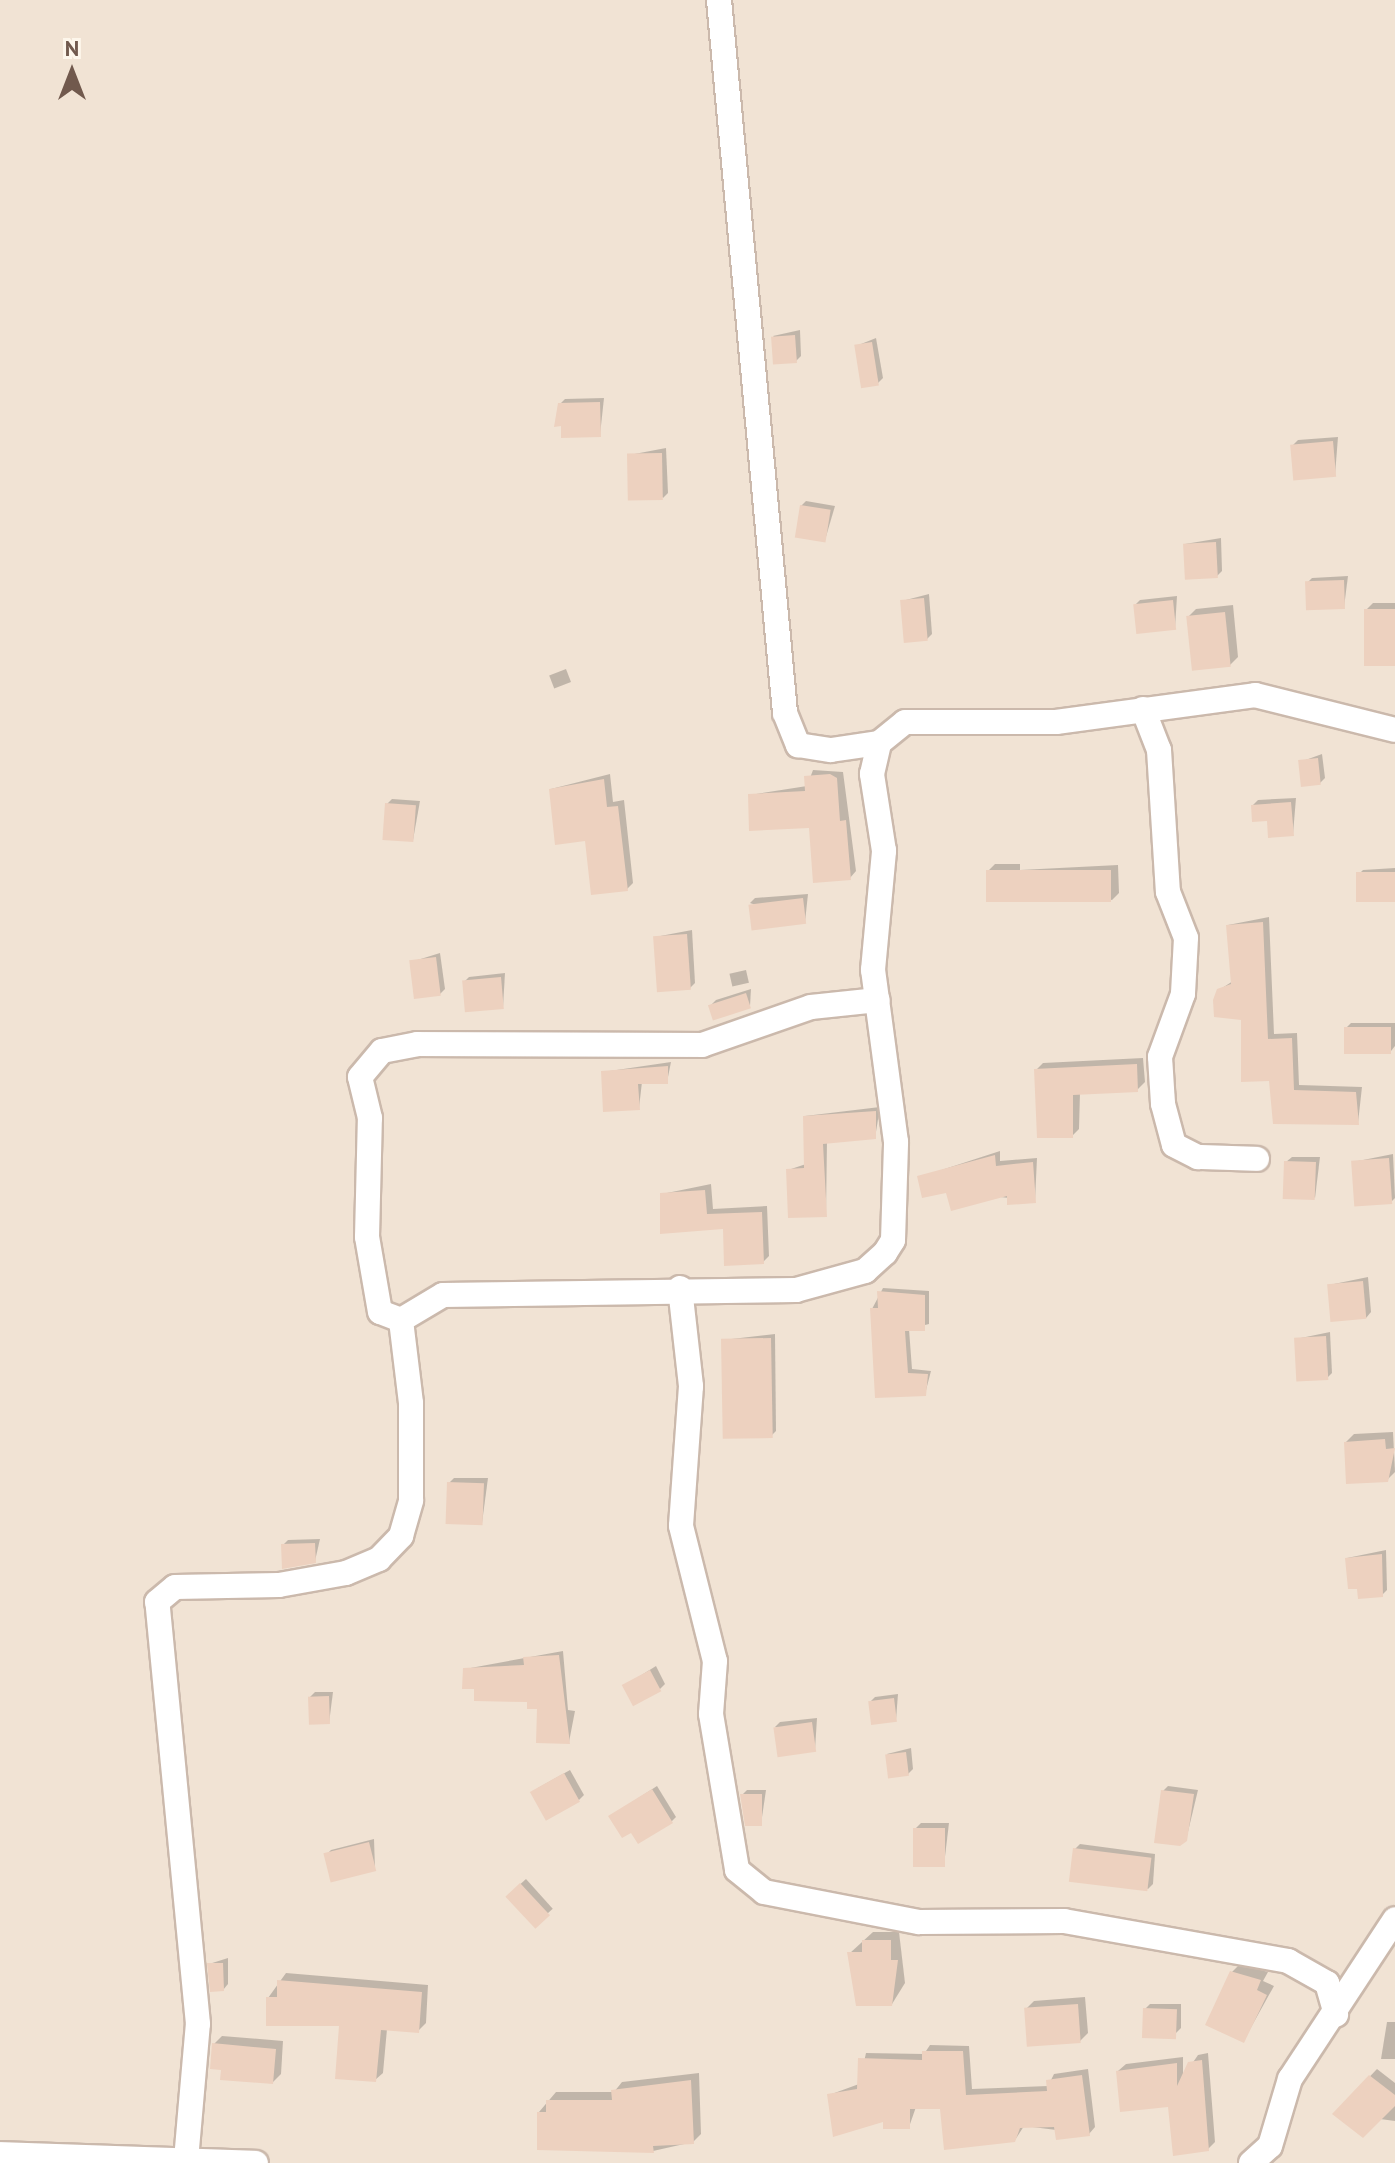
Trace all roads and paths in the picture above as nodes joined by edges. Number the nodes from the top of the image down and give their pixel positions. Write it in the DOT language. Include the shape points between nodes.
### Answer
graph roads {
  1 [pos="719,0"];
  2 [pos="1143,709"];
  3 [pos="1395,730"];
  4 [pos="879,743"];
  5 [pos="878,1000"];
  6 [pos="1257,1159"];
  7 [pos="680,1288"];
  8 [pos="401,1320"];
  9 [pos="1395,1919"];
  10 [pos="1336,2015"];
  11 [pos="0,2154"];
  12 [pos="184,2161"];
  13 [pos="256,2163"];
  14 [pos="1251,2163"];
  1 -- 4 [label="street" via="785,713 798,745 831,750"];
  2 -- 3 [label="street" via="1255,695"];
  2 -- 4 [label="street" via="1056,722 905,722"];
  2 -- 6 [label="street" via="1159,750 1168,892 1186,938 1183,994 1160,1057 1163,1104 1174,1145 1198,1157"];
  4 -- 5 [label="street" via="872,774 884,851 873,970"];
  5 -- 7 [label="street" via="896,1142 893,1240 865,1271 796,1290"];
  5 -- 8 [label="street" via="811,1007 702,1045 417,1044 382,1051 360,1077 370,1118 367,1237 380,1312"];
  7 -- 8 [label="street" via="443,1295"];
  7 -- 10 [label="street" via="691,1386 681,1526 715,1661 711,1714 737,1870 764,1892 919,1922 1064,1921 1288,1961 1327,1983"];
  8 -- 12 [label="street" via="414,1480 401,1536 379,1559 346,1573 279,1585 175,1587 157,1602 198,2024"];
  9 -- 10 [label="street"];
  10 -- 14 [label="street" via="1290,2079 1270,2146"];
  11 -- 12 [label="street"];
  12 -- 13 [label="street"];
}
